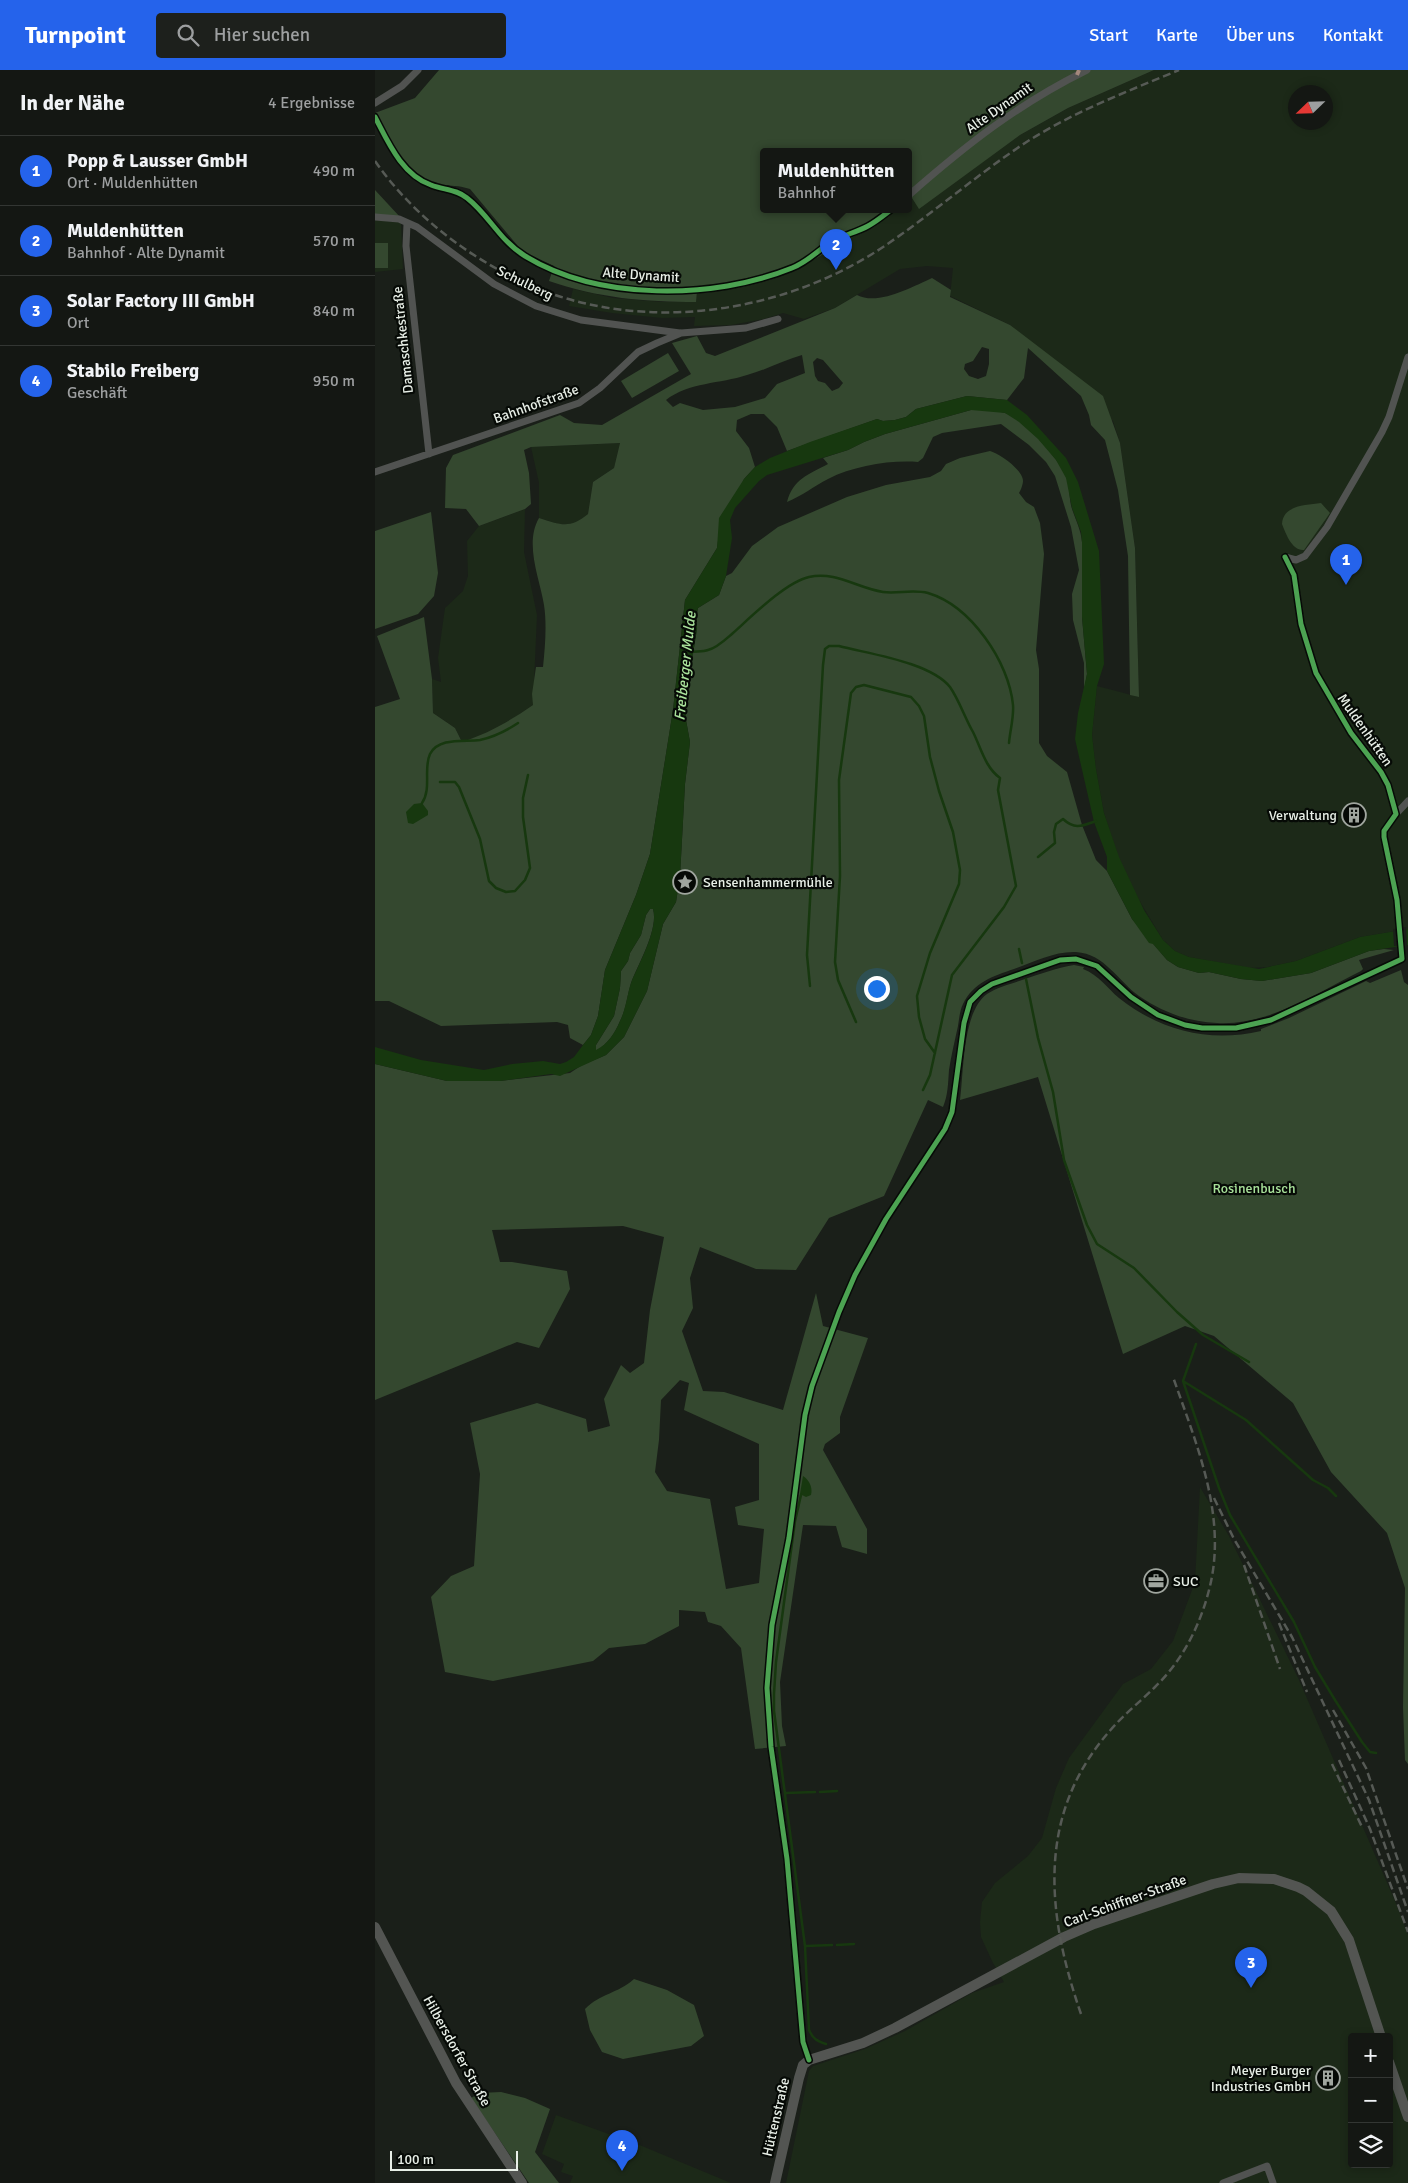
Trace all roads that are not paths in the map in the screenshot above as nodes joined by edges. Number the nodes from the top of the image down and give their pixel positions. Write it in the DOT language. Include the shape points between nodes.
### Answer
graph roads {
  1 [pos="418,70"];
  2 [pos="1087,70"];
  3 [pos="375,103"];
  4 [pos="375,117"];
  5 [pos="912,193"];
  6 [pos="887,213"];
  7 [pos="375,217"];
  8 [pos="407,224"];
  9 [pos="778,319"];
  10 [pos="681,333"];
  11 [pos="1408,357"];
  12 [pos="429,454"];
  13 [pos="375,472"];
  14 [pos="1408,801"];
  15 [pos="1395,814"];
  16 [pos="375,1927"];
  17 [pos="1380,2033"];
  18 [pos="809,2060"];
  19 [pos="1393,2074"];
  20 [pos="1408,2117"];
  21 [pos="523,2183"];
  22 [pos="775,2183"];
  23 [pos="1223,2183"];
  24 [pos="1273,2183"];
  1 -- 3 [label="street" via="402,86"];
  2 -- 5 [label="street, Alte Dynamit" via="1046,91 993,126"];
  4 -- 6 [label="street, Alte Dynamit" via="393,151 419,179 467,198 505,241 532,261 600,285 648,290 730,286 801,264 833,241"];
  7 -- 8 [label="street, Schulberg" via="399,219"];
  8 -- 10 [label="street, Schulberg" via="429,234 456,258 494,284 536,306 581,320"];
  8 -- 12 [label="street, Damaschkestraße" via="407,256"];
  9 -- 10 [label="street, Bahnhofstraße" via="747,328"];
  10 -- 12 [label="street, Bahnhofstraße" via="638,352 591,397 579,403"];
  11 -- 15 [label="street, Muldenhütten" via="1389,417 1327,527 1305,556 1295,560 1285,556 1294,575 1301,624 1316,673 1351,733 1381,772 1388,785"];
  12 -- 13 [label="street, Bahnhofstraße"];
  14 -- 15 [label="street"];
  15 -- 18 [label="street" via="1384,831 1384,837 1397,900 1402,959 1271,1020 1236,1028 1202,1028 1164,1018 1131,997 1097,966 1077,959 1060,960 992,984 970,1002 964,1023 952,1112 945,1129 886,1219 855,1275 812,1386 772,1625 768,1664 769,1720 787,1860 803,2042"];
  16 -- 21 [label="main road, Hilbersdorfer Straße" via="456,2083"];
  17 -- 18 [label="main road, Carl-Schiffner-Straße" via="1349,1940 1331,1911 1298,1886 1274,1879 1239,1878 1094,1924 895,2028 863,2043"];
  18 -- 22 [label="main road, Hüttenstraße" via="803,2065 797,2083"];
  19 -- 20 [label="main road"];
  23 -- 24 [label="street" via="1267,2166"];
}
